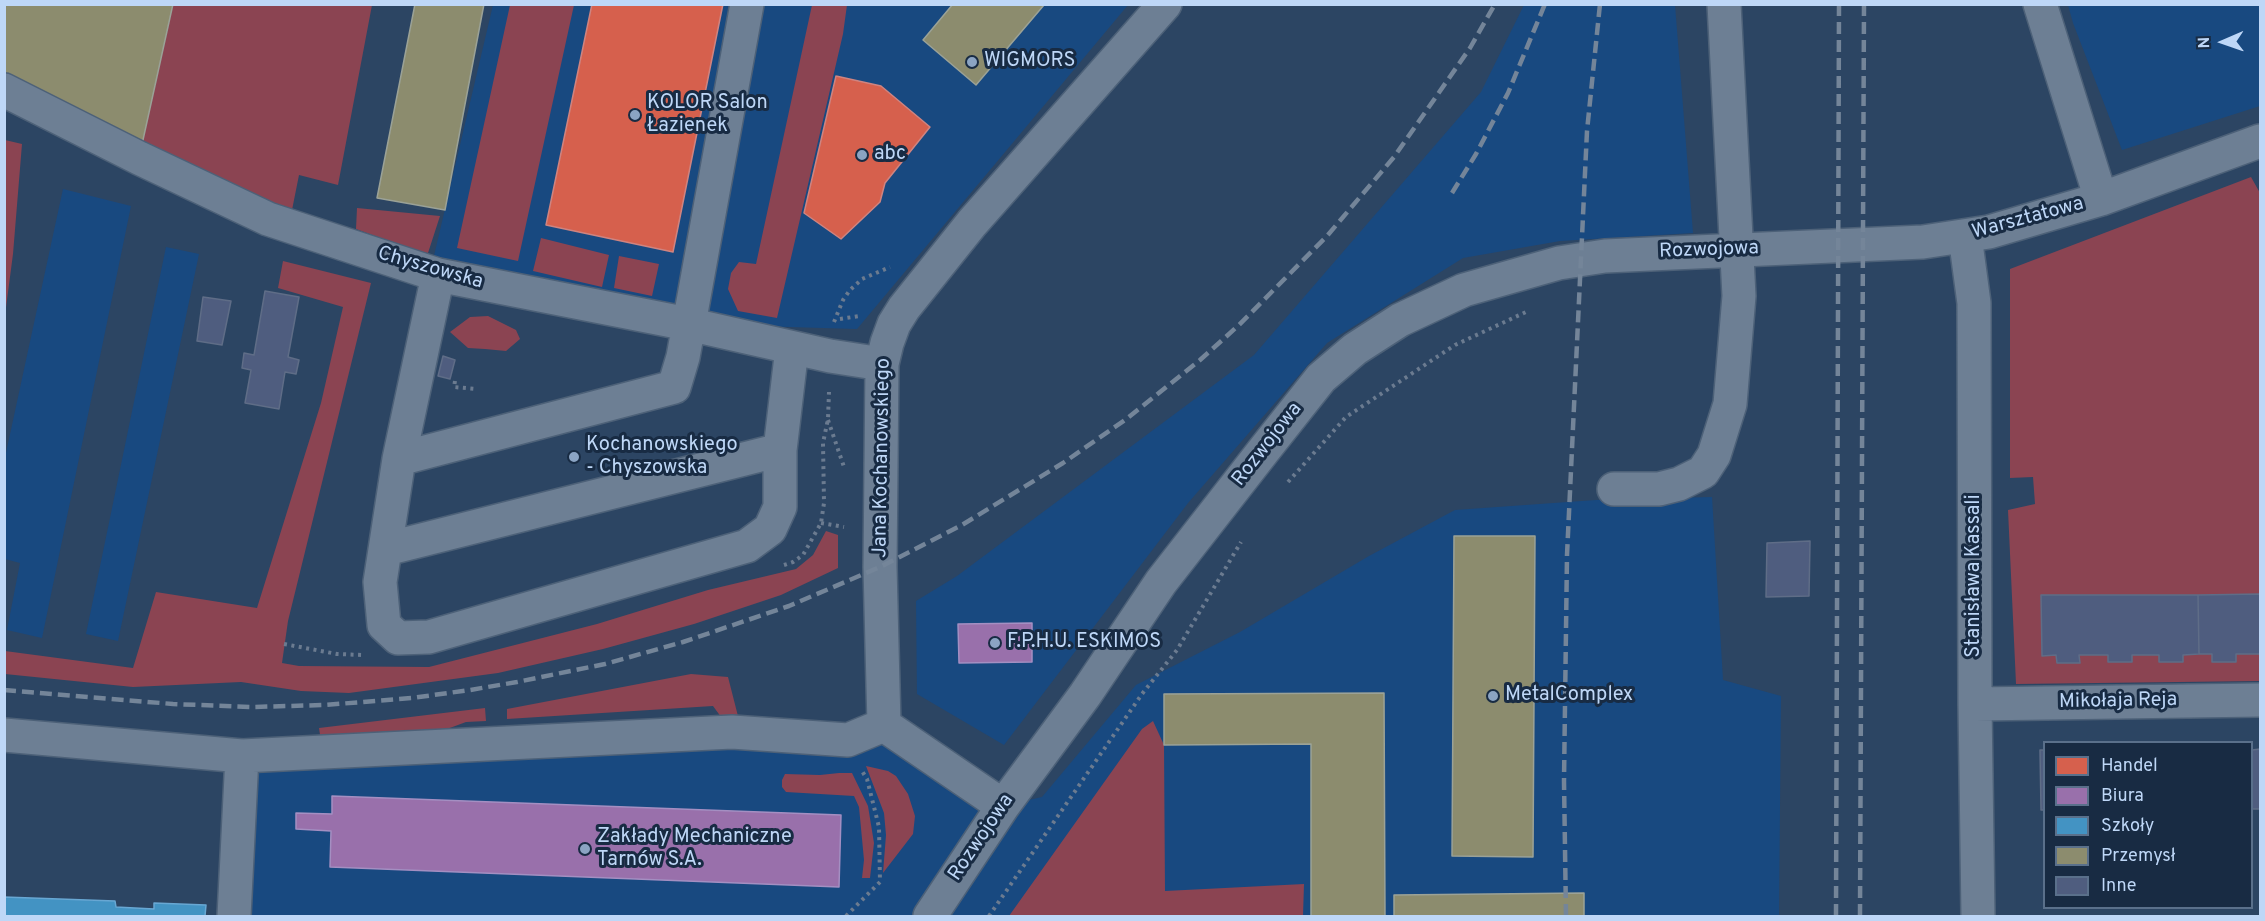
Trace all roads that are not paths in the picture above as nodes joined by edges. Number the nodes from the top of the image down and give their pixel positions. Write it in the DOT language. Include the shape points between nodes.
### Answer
graph roads {
  1 [pos="747,4"];
  2 [pos="1165,4"];
  3 [pos="1724,4"];
  4 [pos="2040,4"];
  5 [pos="4,90"];
  6 [pos="2260,141"];
  7 [pos="2101,199"];
  8 [pos="1965,236"];
  9 [pos="1786,248"];
  10 [pos="1736,249"];
  11 [pos="438,275"];
  12 [pos="688,324"];
  13 [pos="792,348"];
  14 [pos="882,364"];
  15 [pos="780,450"];
  16 [pos="399,459"];
  17 [pos="1614,489"];
  18 [pos="386,549"];
  19 [pos="2260,700"];
  20 [pos="1975,704"];
  21 [pos="884,725"];
  22 [pos="4,735"];
  23 [pos="242,756"];
  24 [pos="1003,806"];
  25 [pos="234,916"];
  26 [pos="930,916"];
  27 [pos="1978,916"];
  1 -- 12 [label="street"];
  2 -- 14 [label="street, Jana Kochanowskiego" via="972,223 904,308 886,343"];
  3 -- 10 [label="street"];
  4 -- 7 [label="street"];
  5 -- 11 [label="street, Chyszowska" via="268,219"];
  6 -- 7 [label="street, Warsztatowa"];
  7 -- 8 [label="street, Warsztatowa"];
  8 -- 9 [label="street, Warsztatowa" via="1923,242"];
  8 -- 20 [label="street, Stanisława Kassali" via="1974,303"];
  9 -- 10 [label="street, Rozwojowa"];
  10 -- 17 [label="street" via="1739,296 1730,404 1714,455 1703,472 1679,484 1659,489"];
  10 -- 24 [label="street, Rozwojowa" via="1605,256 1539,268 1464,290 1400,320 1355,349 1321,378 1161,582 1085,695"];
  11 -- 12 [label="street, Chyszowska"];
  11 -- 16 [label="street"];
  12 -- 13 [label="street, Chyszowska"];
  12 -- 16 [label="street" via="674,387"];
  13 -- 14 [label="street, Chyszowska"];
  13 -- 15 [label="street"];
  14 -- 21 [label="street, Jana Kochanowskiego" via="880,567"];
  15 -- 18 [label="street"];
  15 -- 18 [label="street" via="780,507 770,529 747,546 429,636 398,638 384,625 380,582"];
  16 -- 18 [label="street"];
  19 -- 20 [label="street, Mikołaja Reja"];
  20 -- 27 [label="street, Stanisława Kassali"];
  21 -- 23 [label="street" via="848,740 732,732"];
  21 -- 24 [label="street"];
  22 -- 23 [label="street"];
  23 -- 25 [label="street"];
  24 -- 26 [label="street, Rozwojowa"];
}
